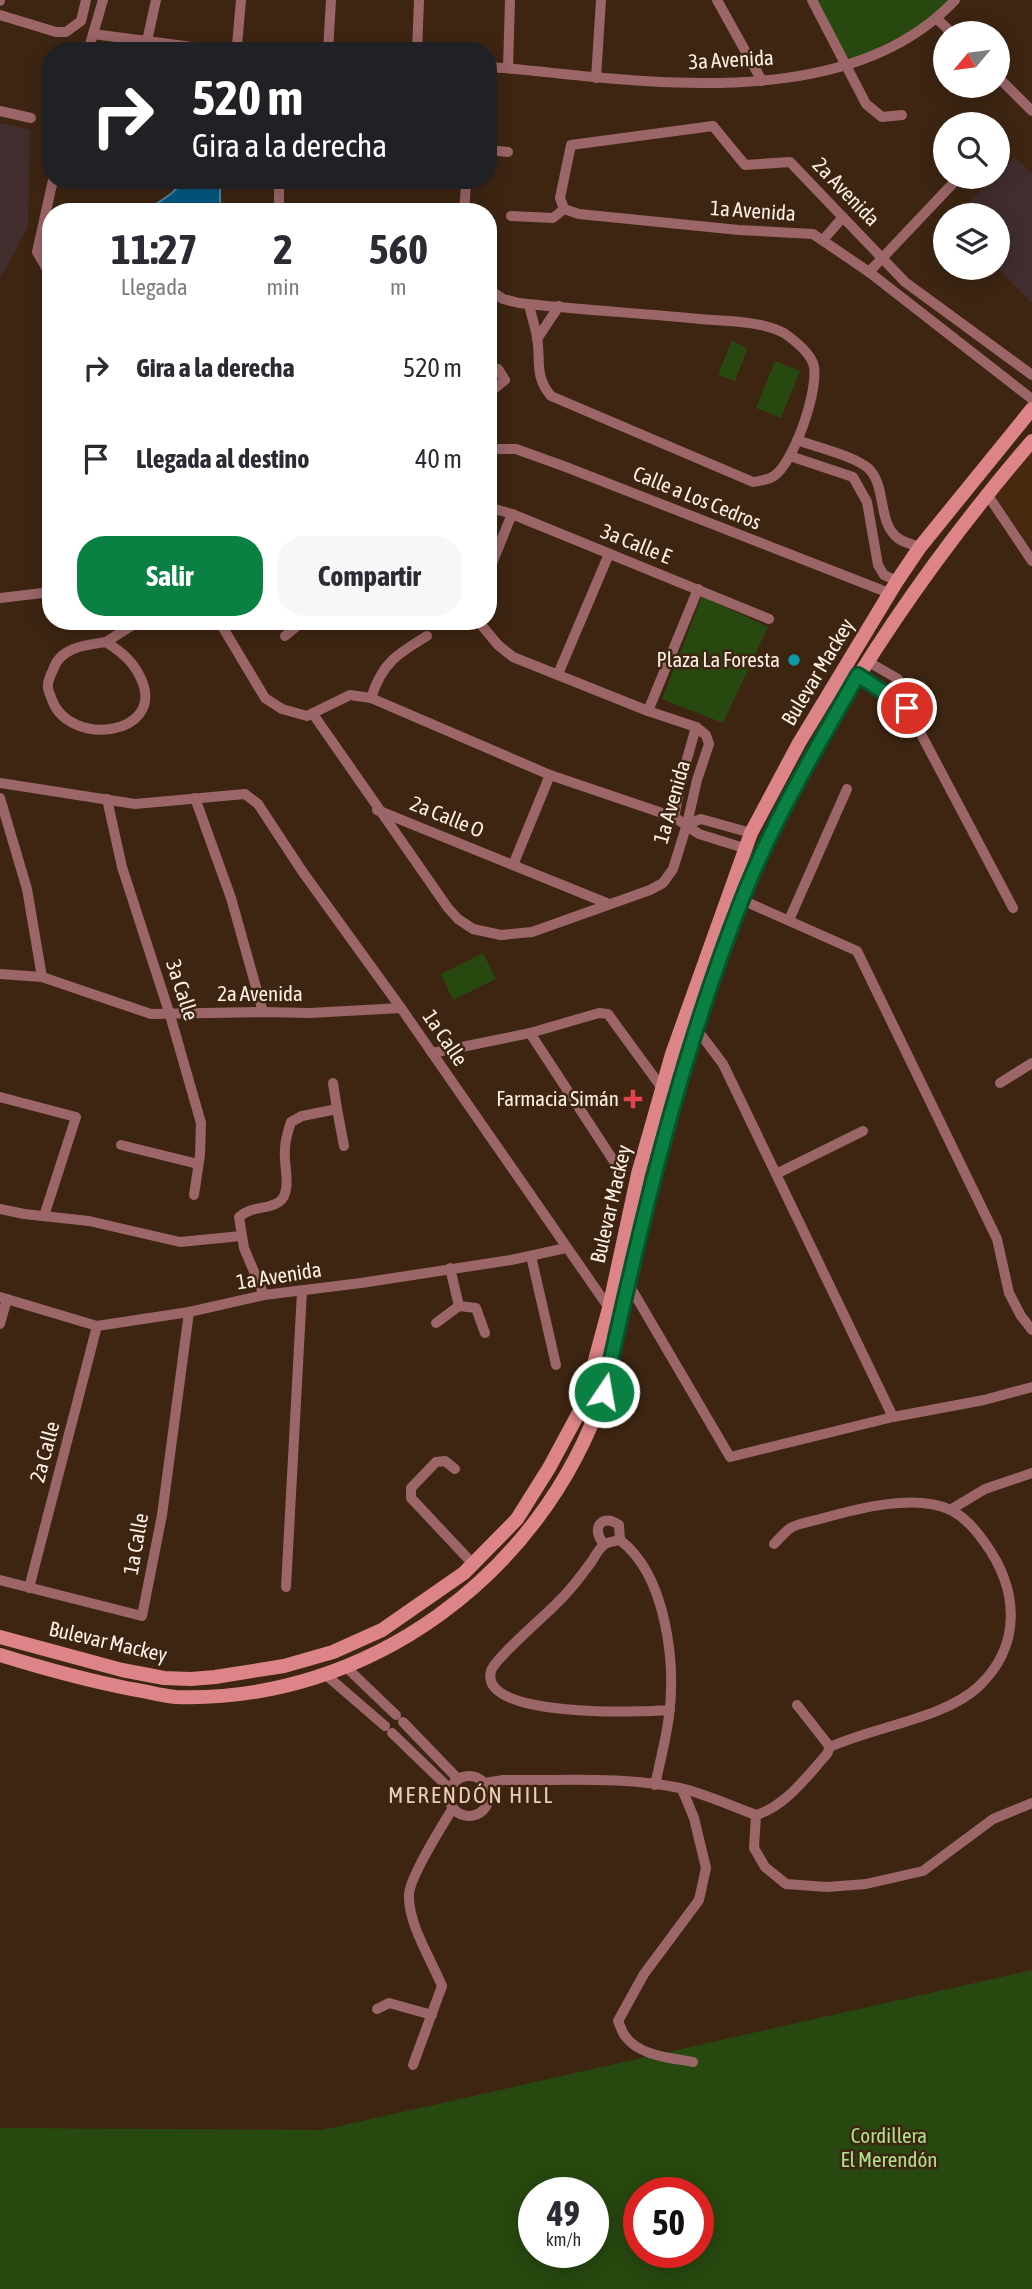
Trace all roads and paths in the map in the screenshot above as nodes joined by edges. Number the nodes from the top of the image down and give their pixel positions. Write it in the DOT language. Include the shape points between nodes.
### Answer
graph roads {
  1 [pos="86,0"];
  2 [pos="103,0"];
  3 [pos="156,0"];
  4 [pos="241,0"];
  5 [pos="331,0"];
  6 [pos="419,0"];
  7 [pos="510,0"];
  8 [pos="601,0"];
  9 [pos="717,0"];
  10 [pos="812,0"];
  11 [pos="955,0"];
  12 [pos="0,15"];
  13 [pos="937,19"];
  14 [pos="93,34"];
  15 [pos="148,41"];
  16 [pos="91,42"];
  17 [pos="152,42"];
  18 [pos="237,42"];
  19 [pos="329,42"];
  20 [pos="417,42"];
  21 [pos="847,66"];
  22 [pos="497,67"];
  23 [pos="508,68"];
  24 [pos="596,78"];
  25 [pos="762,81"];
  26 [pos="1010,89"];
  27 [pos="0,111"];
  28 [pos="1032,111"];
  29 [pos="902,115"];
  30 [pos="31,118"];
  31 [pos="497,151"];
  32 [pos="508,152"];
  33 [pos="948,189"];
  34 [pos="564,209"];
  35 [pos="511,216"];
  36 [pos="844,218"];
  37 [pos="42,230"];
  38 [pos="823,240"];
  39 [pos="882,258"];
  40 [pos="42,261"];
  41 [pos="869,272"];
  42 [pos="910,286"];
  43 [pos="497,295"];
  44 [pos="901,297"];
  45 [pos="529,304"];
  46 [pos="559,306"];
  47 [pos="938,326"];
  48 [pos="968,328"];
  49 [pos="537,339"];
  50 [pos="497,369"];
  51 [pos="1030,374"];
  52 [pos="497,387"];
  53 [pos="1032,399"];
  54 [pos="1032,409"];
  55 [pos="797,440"];
  56 [pos="1032,441"];
  57 [pos="497,449"];
  58 [pos="790,456"];
  59 [pos="987,494"];
  60 [pos="497,510"];
  61 [pos="512,514"];
  62 [pos="920,547"];
  63 [pos="497,551"];
  64 [pos="608,554"];
  65 [pos="1032,561"];
  66 [pos="893,587"];
  67 [pos="698,589"];
  68 [pos="42,593"];
  69 [pos="0,598"];
  70 [pos="769,619"];
  71 [pos="125,630"];
  72 [pos="224,630"];
  73 [pos="292,630"];
  74 [pos="486,630"];
  75 [pos="285,636"];
  76 [pos="427,636"];
  77 [pos="106,642"];
  78 [pos="862,655"];
  79 [pos="558,674"];
  80 [pos="858,675"];
  81 [pos="371,698"];
  82 [pos="907,708"];
  83 [pos="648,711"];
  84 [pos="313,714"];
  85 [pos="696,727"];
  86 [pos="550,775"];
  87 [pos="0,783"];
  88 [pos="847,789"];
  89 [pos="0,798"];
  90 [pos="195,798"];
  91 [pos="107,799"];
  92 [pos="377,810"];
  93 [pos="674,817"];
  94 [pos="687,824"];
  95 [pos="751,833"];
  96 [pos="744,848"];
  97 [pos="513,865"];
  98 [pos="742,900"];
  99 [pos="609,904"];
  100 [pos="1013,908"];
  101 [pos="789,920"];
  102 [pos="0,974"];
  103 [pos="43,977"];
  104 [pos="401,1008"];
  105 [pos="263,1012"];
  106 [pos="170,1015"];
  107 [pos="695,1027"];
  108 [pos="530,1032"];
  109 [pos="432,1053"];
  110 [pos="1032,1063"];
  111 [pos="333,1083"];
  112 [pos="1000,1083"];
  113 [pos="662,1088"];
  114 [pos="1,1095"];
  115 [pos="337,1109"];
  116 [pos="863,1131"];
  117 [pos="121,1145"];
  118 [pos="344,1146"];
  119 [pos="198,1164"];
  120 [pos="619,1169"];
  121 [pos="776,1174"];
  122 [pos="194,1195"];
  123 [pos="0,1209"];
  124 [pos="44,1216"];
  125 [pos="241,1236"];
  126 [pos="566,1248"];
  127 [pos="531,1256"];
  128 [pos="450,1268"];
  129 [pos="628,1283"];
  130 [pos="302,1292"];
  131 [pos="264,1295"];
  132 [pos="3,1298"];
  133 [pos="459,1306"];
  134 [pos="609,1308"];
  135 [pos="189,1312"];
  136 [pos="436,1323"];
  137 [pos="0,1324"];
  138 [pos="97,1326"];
  139 [pos="1032,1330"];
  140 [pos="485,1333"];
  141 [pos="556,1365"];
  142 [pos="1032,1387"];
  143 [pos="893,1417"];
  144 [pos="455,1469"];
  145 [pos="1032,1473"];
  146 [pos="950,1510"];
  147 [pos="620,1540"];
  148 [pos="604,1544"];
  149 [pos="774,1544"];
  150 [pos="473,1564"];
  151 [pos="0,1580"];
  152 [pos="286,1587"];
  153 [pos="29,1588"];
  154 [pos="0,1637"];
  155 [pos="0,1655"];
  156 [pos="326,1655"];
  157 [pos="346,1667"];
  158 [pos="326,1675"];
  159 [pos="797,1705"];
  160 [pos="670,1710"];
  161 [pos="830,1747"];
  162 [pos="458,1779"];
  163 [pos="485,1783"];
  164 [pos="655,1785"];
  165 [pos="450,1789"];
  166 [pos="682,1789"];
  167 [pos="1032,1802"];
  168 [pos="453,1808"];
  169 [pos="756,1815"];
  170 [pos="377,2010"];
  171 [pos="432,2015"];
  172 [pos="693,2062"];
  173 [pos="413,2064"];
  1 -- 12 [label="street" via="81,21 66,32"];
  2 -- 14 [label="street"];
  3 -- 15 [label="street"];
  4 -- 18 [label="street"];
  5 -- 19 [label="street"];
  6 -- 20 [label="street"];
  7 -- 23 [label="street"];
  8 -- 24 [label="street"];
  9 -- 25 [label="street"];
  10 -- 21 [label="street"];
  11 -- 13 [label="street, 3a Avenida"];
  13 -- 21 [label="street, 3a Avenida" via="888,50"];
  14 -- 15 [label="street"];
  14 -- 16 [label="street"];
  15 -- 17 [label="street"];
  21 -- 25 [label="street, 3a Avenida"];
  21 -- 29 [label="street" via="875,113"];
  22 -- 23 [label="street, 3a Avenida"];
  23 -- 24 [label="street, 3a Avenida"];
  24 -- 25 [label="street, 3a Avenida"];
  26 -- 28 [label="street"];
  27 -- 30 [label="street"];
  31 -- 32 [label="street"];
  33 -- 39 [label="street"];
  34 -- 35 [label="street" via="553,219"];
  34 -- 36 [label="street, 2a Avenida" via="560,198 571,145 713,126 745,165 790,162"];
  34 -- 38 [label="street, 1a Avenida" via="813,234"];
  36 -- 38 [label="street"];
  36 -- 39 [label="street, 2a Avenida"];
  37 -- 40 [label="street" via="37,252"];
  38 -- 41 [label="street, 1a Avenida"];
  39 -- 41 [label="street"];
  39 -- 42 [label="street, 2a Avenida"];
  41 -- 44 [label="street, 1a Avenida"];
  42 -- 44 [label="street"];
  42 -- 48 [label="street, 2a Avenida"];
  43 -- 45 [label="street"];
  44 -- 47 [label="street, 1a Avenida"];
  45 -- 46 [label="street"];
  45 -- 49 [label="street"];
  46 -- 49 [label="street"];
  46 -- 55 [label="street" via="783,332 814,366 815,382"];
  47 -- 48 [label="street"];
  47 -- 53 [label="street, 1a Avenida"];
  48 -- 51 [label="street, 2a Avenida"];
  49 -- 58 [label="street" via="542,385 551,396 753,482 775,475"];
  50 -- 52 [label="street" via="505,380"];
  54 -- 62 [label="main road, Bulevar Mackey"];
  55 -- 58 [label="street"];
  55 -- 62 [label="street" via="866,466 877,481 891,529 900,539"];
  56 -- 59 [label="main road, Bulevar Mackey"];
  57 -- 66 [label="street, Calle a Los Cedros" via="516,449"];
  58 -- 66 [label="street" via="853,477 867,502 878,565"];
  59 -- 65 [label="street"];
  59 -- 78 [label="main road, Bulevar Mackey"];
  60 -- 61 [label="street, 3a Calle E"];
  61 -- 63 [label="street"];
  61 -- 64 [label="street, 3a Calle E"];
  62 -- 66 [label="main road, Bulevar Mackey"];
  64 -- 67 [label="street, 3a Calle E"];
  64 -- 79 [label="street"];
  66 -- 78 [label="main road, Bulevar Mackey"];
  67 -- 70 [label="street, 3a Calle E"];
  67 -- 83 [label="street"];
  68 -- 69 [label="street"];
  71 -- 77 [label="street"];
  72 -- 84 [label="street" via="271,704 302,716"];
  73 -- 75 [label="street"];
  74 -- 79 [label="street" via="513,657"];
  76 -- 81 [label="street" via="394,656 377,679"];
  77 -- 77 [label="street" via="76,646 55,662 47,686 66,721 82,729 130,723 145,703 145,690 127,655"];
  78 -- 80 [label="main road" via="859,653 850,670"];
  78 -- 82 [label="street" via="898,679"];
  78 -- 95 [label="main road, Bulevar Mackey" via="799,743"];
  79 -- 83 [label="street"];
  80 -- 82 [label="street"];
  80 -- 98 [label="main road, Bulevar Mackey" via="801,775"];
  81 -- 84 [label="street" via="350,695"];
  81 -- 86 [label="street"];
  82 -- 100 [label="street"];
  83 -- 85 [label="street"];
  84 -- 92 [label="street, 2a Calle O"];
  85 -- 93 [label="street, 1a Avenida"];
  85 -- 94 [label="street, 1a Avenida" via="709,744"];
  86 -- 93 [label="street"];
  86 -- 97 [label="street"];
  87 -- 91 [label="street"];
  88 -- 101 [label="street"];
  89 -- 103 [label="street" via="27,889"];
  90 -- 91 [label="street" via="135,804"];
  90 -- 104 [label="street, 1a Calle" via="245,794 258,804"];
  90 -- 105 [label="street" via="231,898"];
  91 -- 106 [label="street, 3a Calle" via="122,867"];
  92 -- 97 [label="street, 2a Calle O"];
  92 -- 99 [label="street, 1a Avenida" via="448,908 473,929 501,935 532,932"];
  93 -- 94 [label="street"];
  94 -- 95 [label="street" via="701,820"];
  94 -- 96 [label="street" via="699,834"];
  94 -- 99 [label="street, 1a Avenida" via="673,869 663,883"];
  95 -- 96 [label="main road, Bulevar Mackey"];
  96 -- 113 [label="main road, Bulevar Mackey"];
  97 -- 99 [label="street, 2a Calle O"];
  98 -- 101 [label="street"];
  98 -- 107 [label="main road, Bulevar Mackey"];
  101 -- 139 [label="street" via="857,951 998,1239 1009,1293"];
  102 -- 103 [label="street, 2a Avenida"];
  103 -- 106 [label="street, 2a Avenida" via="151,1014"];
  104 -- 105 [label="street, 2a Avenida"];
  104 -- 109 [label="street, 1a Calle"];
  105 -- 106 [label="street, 2a Avenida"];
  106 -- 119 [label="street, 3a Calle" via="201,1123"];
  107 -- 121 [label="street" via="723,1064"];
  107 -- 129 [label="main road, Bulevar Mackey"];
  108 -- 109 [label="street"];
  108 -- 113 [label="street" via="608,1014"];
  108 -- 120 [label="street"];
  109 -- 126 [label="street, 1a Calle"];
  110 -- 112 [label="street"];
  111 -- 115 [label="street"];
  113 -- 134 [label="main road, Bulevar Mackey"];
  114 -- 124 [label="street" via="76,1117"];
  115 -- 118 [label="street"];
  115 -- 125 [label="street" via="291,1122 284,1152 286,1191 276,1204 252,1208 239,1217"];
  116 -- 121 [label="street"];
  117 -- 119 [label="street"];
  119 -- 122 [label="street, 3a Calle"];
  121 -- 143 [label="street"];
  123 -- 124 [label="street"];
  124 -- 125 [label="street" via="89,1221 180,1242"];
  125 -- 131 [label="street"];
  126 -- 127 [label="street, 1a Avenida"];
  126 -- 134 [label="street, 1a Calle"];
  127 -- 128 [label="street, 1a Avenida"];
  127 -- 141 [label="street"];
  128 -- 130 [label="street, 1a Avenida"];
  128 -- 133 [label="street"];
  129 -- 143 [label="street" via="730,1457"];
  129 -- 157 [label="main road, Bulevar Mackey" via="604,1392 582,1443 531,1527 472,1590 407,1638"];
  130 -- 131 [label="street, 1a Avenida"];
  130 -- 152 [label="street"];
  131 -- 135 [label="street, 1a Avenida"];
  132 -- 137 [label="street"];
  132 -- 138 [label="street, 1a Avenida"];
  133 -- 136 [label="street"];
  133 -- 140 [label="street" via="476,1308"];
  134 -- 150 [label="main road, Bulevar Mackey" via="583,1405 517,1519"];
  135 -- 138 [label="street, 1a Avenida"];
  135 -- 153 [label="street, 1a Calle" via="162,1515 142,1616"];
  138 -- 153 [label="street, 2a Calle"];
  142 -- 143 [label="street"];
  144 -- 150 [label="street" via="445,1461 436,1462 411,1488 411,1498"];
  145 -- 146 [label="street" via="985,1489"];
  146 -- 149 [label="street" via="919,1503 864,1506 790,1527"];
  146 -- 161 [label="street" via="972,1525 1005,1576 1012,1604 998,1665 953,1705"];
  147 -- 148 [label="street"];
  147 -- 148 [label="street" via="619,1525 606,1520 597,1531"];
  147 -- 160 [label="street" via="639,1560 662,1606 670,1662"];
  148 -- 160 [label="street" via="572,1589 498,1660 491,1679 502,1694 516,1701 561,1709"];
  150 -- 156 [label="main road, Bulevar Mackey" via="382,1630"];
  151 -- 153 [label="street"];
  154 -- 156 [label="main road, Bulevar Mackey" via="164,1678 256,1672"];
  155 -- 158 [label="main road, Bulevar Mackey" via="68,1676 173,1697 252,1693"];
  156 -- 157 [label="main road"];
  156 -- 158 [label="main road" via="322,1664"];
  157 -- 158 [label="main road, Bulevar Mackey"];
  157 -- 162 [label="street"];
  158 -- 165 [label="street"];
  159 -- 161 [label="street"];
  160 -- 164 [label="street"];
  161 -- 169 [label="street" via="792,1793"];
  162 -- 163 [label="street" via="471,1775"];
  162 -- 165 [label="street"];
  163 -- 164 [label="street" via="620,1781"];
  163 -- 168 [label="street" via="489,1799 482,1811 464,1815"];
  164 -- 166 [label="street"];
  165 -- 168 [label="street"];
  166 -- 169 [label="street"];
  166 -- 172 [label="street" via="706,1868 699,1900 644,1973 618,2021 625,2037 638,2047"];
  167 -- 169 [label="street" via="993,1819 923,1871 827,1887 786,1884 765,1867 754,1847"];
  168 -- 171 [label="street" via="408,1893 416,1930 442,1986"];
  170 -- 171 [label="street" via="389,2003"];
  171 -- 173 [label="street"];
}
